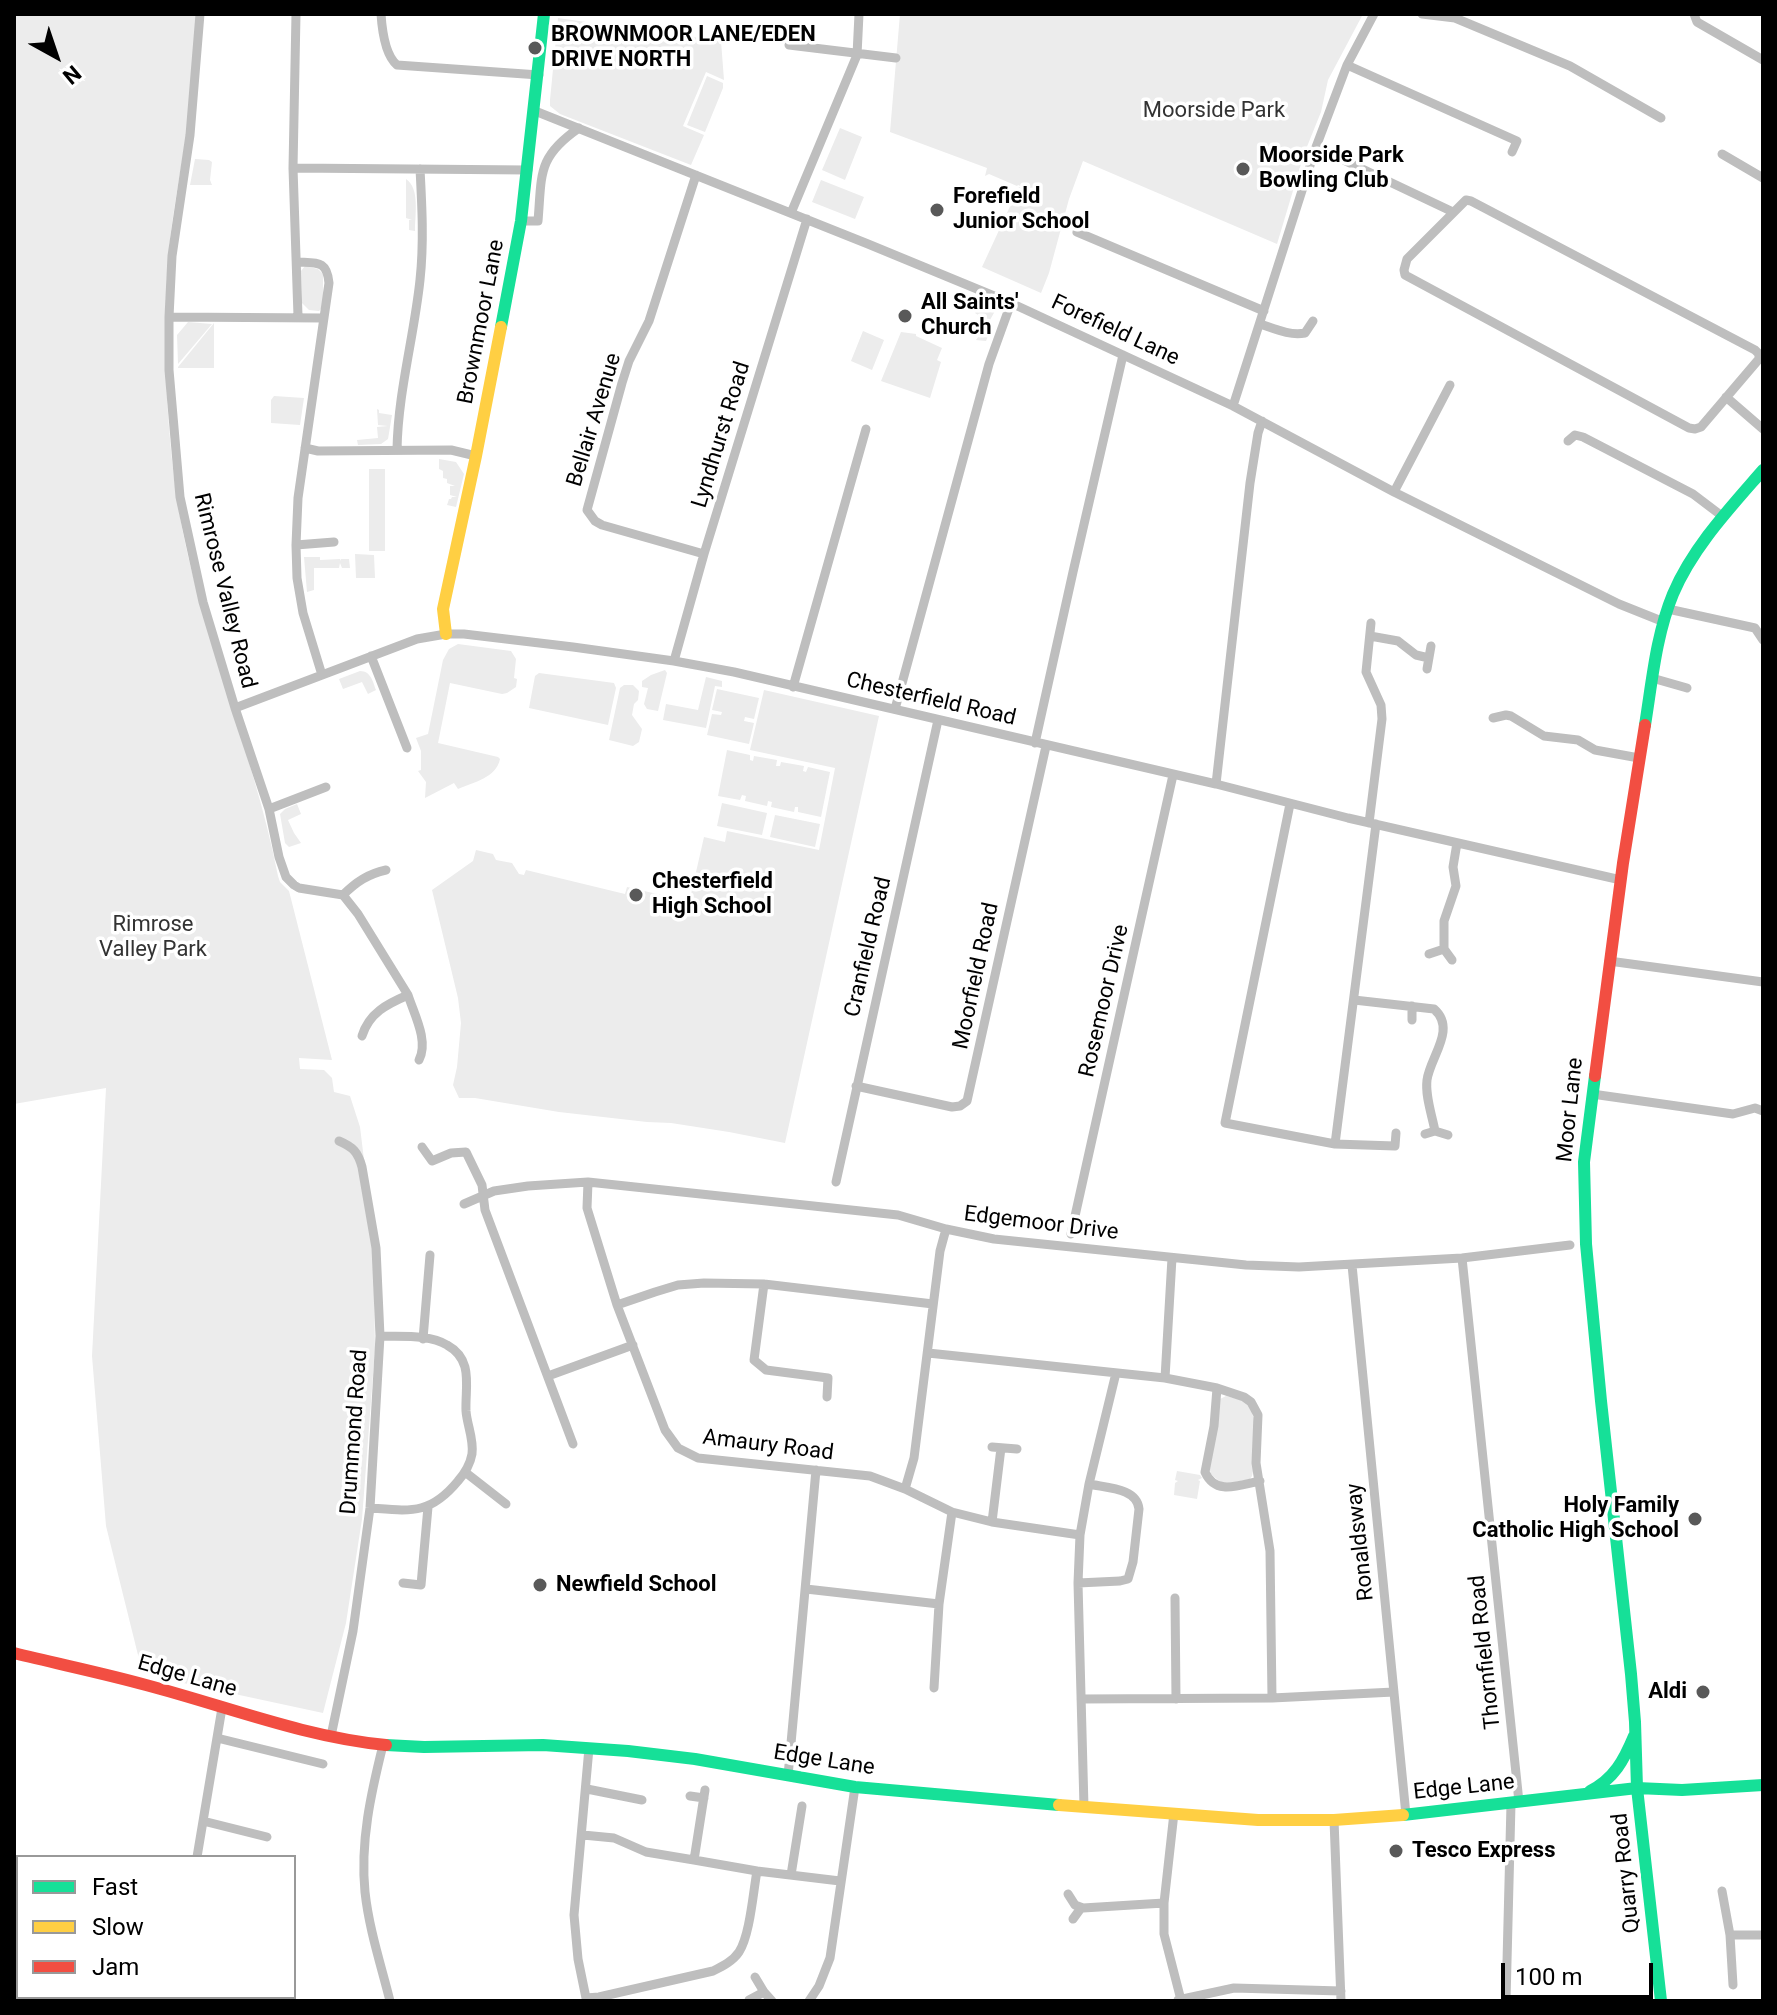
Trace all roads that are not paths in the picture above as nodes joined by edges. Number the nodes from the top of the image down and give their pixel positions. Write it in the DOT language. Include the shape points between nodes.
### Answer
graph roads {
  1 [pos="200,14"];
  2 [pos="296,14"];
  3 [pos="381,14"];
  4 [pos="544,14"];
  5 [pos="859,14"];
  6 [pos="1374,14"];
  7 [pos="1422,14"];
  8 [pos="1694,14"];
  9 [pos="789,45"];
  10 [pos="857,55"];
  11 [pos="896,58"];
  12 [pos="1763,60"];
  13 [pos="1347,65"];
  14 [pos="539,75"];
  15 [pos="535,111"];
  16 [pos="1661,118"];
  17 [pos="579,128"];
  18 [pos="1316,147"];
  19 [pos="1512,152"];
  20 [pos="1722,154"];
  21 [pos="293,168"];
  22 [pos="420,169"];
  23 [pos="528,170"];
  24 [pos="696,175"];
  25 [pos="1763,178"];
  26 [pos="1453,212"];
  27 [pos="791,213"];
  28 [pos="807,219"];
  29 [pos="521,221"];
  30 [pos="1081,221"];
  31 [pos="297,262"];
  32 [pos="1011,303"];
  33 [pos="1264,311"];
  34 [pos="298,316"];
  35 [pos="169,317"];
  36 [pos="323,318"];
  37 [pos="1313,321"];
  38 [pos="1260,324"];
  39 [pos="1123,355"];
  40 [pos="1450,385"];
  41 [pos="1726,397"];
  42 [pos="1233,406"];
  43 [pos="1262,421"];
  44 [pos="866,429"];
  45 [pos="1763,429"];
  46 [pos="1568,441"];
  47 [pos="305,448"];
  48 [pos="397,450"];
  49 [pos="476,456"];
  50 [pos="1763,470"];
  51 [pos="1394,492"];
  52 [pos="1722,516"];
  53 [pos="334,542"];
  54 [pos="296,545"];
  55 [pos="704,554"];
  56 [pos="1666,615"];
  57 [pos="1371,623"];
  58 [pos="446,634"];
  59 [pos="1370,636"];
  60 [pos="1763,640"];
  61 [pos="1431,646"];
  62 [pos="371,656"];
  63 [pos="1429,658"];
  64 [pos="674,661"];
  65 [pos="1427,669"];
  66 [pos="322,675"];
  67 [pos="1652,678"];
  68 [pos="793,687"];
  69 [pos="1687,688"];
  70 [pos="235,708"];
  71 [pos="895,709"];
  72 [pos="1493,718"];
  73 [pos="938,720"];
  74 [pos="1035,743"];
  75 [pos="1046,746"];
  76 [pos="407,748"];
  77 [pos="1639,758"];
  78 [pos="1173,775"];
  79 [pos="1216,784"];
  80 [pos="326,787"];
  81 [pos="1290,804"];
  82 [pos="269,809"];
  83 [pos="1372,823"];
  84 [pos="1457,843"];
  85 [pos="386,870"];
  86 [pos="1621,880"];
  87 [pos="343,895"];
  88 [pos="1444,949"];
  89 [pos="1429,954"];
  90 [pos="1452,960"];
  91 [pos="1609,961"];
  92 [pos="1763,982"];
  93 [pos="408,995"];
  94 [pos="1354,1000"];
  95 [pos="1412,1006"];
  96 [pos="1412,1020"];
  97 [pos="362,1036"];
  98 [pos="419,1060"];
  99 [pos="856,1086"];
  100 [pos="1592,1094"];
  101 [pos="1763,1111"];
  102 [pos="1396,1133"];
  103 [pos="1448,1135"];
  104 [pos="339,1141"];
  105 [pos="1335,1144"];
  106 [pos="422,1147"];
  107 [pos="588,1182"];
  108 [pos="836,1182"];
  109 [pos="484,1196"];
  110 [pos="464,1204"];
  111 [pos="946,1229"];
  112 [pos="1071,1234"];
  113 [pos="1570,1245"];
  114 [pos="430,1255"];
  115 [pos="1172,1258"];
  116 [pos="1462,1258"];
  117 [pos="1352,1265"];
  118 [pos="764,1284"];
  119 [pos="933,1304"];
  120 [pos="617,1305"];
  121 [pos="380,1336"];
  122 [pos="423,1339"];
  123 [pos="633,1345"];
  124 [pos="928,1353"];
  125 [pos="1116,1373"];
  126 [pos="548,1376"];
  127 [pos="1165,1378"];
  128 [pos="1217,1388"];
  129 [pos="827,1397"];
  130 [pos="573,1444"];
  131 [pos="1017,1449"];
  132 [pos="816,1470"];
  133 [pos="465,1472"];
  134 [pos="1260,1481"];
  135 [pos="1089,1484"];
  136 [pos="905,1489"];
  137 [pos="506,1504"];
  138 [pos="428,1507"];
  139 [pos="370,1508"];
  140 [pos="952,1512"];
  141 [pos="992,1522"];
  142 [pos="1080,1535"];
  143 [pos="403,1583"];
  144 [pos="1078,1583"];
  145 [pos="806,1589"];
  146 [pos="1175,1598"];
  147 [pos="939,1604"];
  148 [pos="14,1653"];
  149 [pos="934,1688"];
  150 [pos="1394,1692"];
  151 [pos="1272,1698"];
  152 [pos="1081,1699"];
  153 [pos="1176,1699"];
  154 [pos="222,1708"];
  155 [pos="1636,1731"];
  156 [pos="331,1736"];
  157 [pos="217,1738"];
  158 [pos="383,1745"];
  159 [pos="589,1748"];
  160 [pos="323,1764"];
  161 [pos="788,1776"];
  162 [pos="1763,1785"];
  163 [pos="855,1787"];
  164 [pos="1637,1788"];
  165 [pos="587,1789"];
  166 [pos="1580,1795"];
  167 [pos="690,1796"];
  168 [pos="642,1800"];
  169 [pos="1515,1803"];
  170 [pos="1084,1807"];
  171 [pos="798,1813"];
  172 [pos="1174,1813"];
  173 [pos="1406,1815"];
  174 [pos="1334,1820"];
  175 [pos="203,1821"];
  176 [pos="583,1835"];
  177 [pos="267,1837"];
  178 [pos="197,1855"];
  179 [pos="694,1860"];
  180 [pos="757,1871"];
  181 [pos="791,1875"];
  182 [pos="840,1881"];
  183 [pos="1722,1891"];
  184 [pos="1068,1894"];
  185 [pos="1164,1903"];
  186 [pos="1081,1908"];
  187 [pos="1073,1919"];
  188 [pos="1730,1935"];
  189 [pos="1763,1935"];
  190 [pos="755,1977"];
  191 [pos="1733,1985"];
  192 [pos="764,1992"];
  193 [pos="1341,1996"];
  194 [pos="586,2000"];
  195 [pos="749,2000"];
  196 [pos="1178,2000"];
  197 [pos="390,2001"];
  198 [pos="772,2001"];
  199 [pos="809,2001"];
  200 [pos="1506,2001"];
  201 [pos="1661,2001"];
  1 -- 35 [label="street, Rimrose Valley Road"];
  2 -- 21 [label="street"];
  3 -- 14 [label="street" via="397,65"];
  4 -- 14 [label="main road, Brownmoor Lane"];
  5 -- 10 [label="street"];
  6 -- 13 [label="street"];
  7 -- 16 [label="street" via="1455,18 1570,66"];
  8 -- 12 [label="street" via="1697,22"];
  9 -- 10 [label="street"];
  10 -- 11 [label="street"];
  10 -- 27 [label="street"];
  13 -- 18 [label="street"];
  13 -- 19 [label="street" via="1517,141"];
  14 -- 15 [label="main road, Brownmoor Lane"];
  15 -- 17 [label="street, Forefield Lane"];
  15 -- 23 [label="main road, Brownmoor Lane"];
  17 -- 24 [label="street, Forefield Lane"];
  17 -- 29 [label="street" via="547,158 538,221"];
  18 -- 26 [label="street"];
  18 -- 33 [label="street"];
  20 -- 25 [label="street"];
  21 -- 22 [label="street"];
  21 -- 31 [label="street"];
  22 -- 23 [label="street"];
  22 -- 48 [label="street" via="420,279"];
  23 -- 29 [label="main road, Brownmoor Lane"];
  24 -- 27 [label="street, Forefield Lane"];
  24 -- 55 [label="street, Bellair Avenue" via="649,321 629,361 587,510 602,525"];
  26 -- 41 [label="street" via="1471,201 1755,350 1759,359"];
  26 -- 41 [label="street" via="1407,259 1405,275 1689,428 1701,427"];
  27 -- 28 [label="street, Forefield Lane"];
  28 -- 32 [label="street, Forefield Lane"];
  28 -- 55 [label="street, Lyndhurst Road"];
  29 -- 49 [label="main road, Brownmoor Lane"];
  30 -- 33 [label="street" via="1077,232"];
  31 -- 34 [label="street"];
  31 -- 36 [label="street" via="317,263 328,272"];
  32 -- 39 [label="street, Forefield Lane"];
  32 -- 71 [label="street" via="989,364"];
  33 -- 38 [label="street"];
  34 -- 35 [label="street"];
  34 -- 36 [label="street"];
  35 -- 70 [label="street, Rimrose Valley Road" via="180,497 203,602"];
  36 -- 47 [label="street"];
  37 -- 38 [label="street" via="1300,334"];
  38 -- 42 [label="street"];
  39 -- 42 [label="street, Forefield Lane"];
  39 -- 74 [label="street"];
  40 -- 51 [label="street"];
  41 -- 45 [label="street"];
  42 -- 43 [label="street, Forefield Lane"];
  43 -- 51 [label="street, Forefield Lane"];
  43 -- 79 [label="street" via="1250,483"];
  44 -- 68 [label="street"];
  46 -- 52 [label="street" via="1575,435 1593,442 1693,494"];
  47 -- 48 [label="street"];
  47 -- 54 [label="street"];
  48 -- 49 [label="street" via="451,450"];
  49 -- 58 [label="main road, Brownmoor Lane" via="443,609"];
  50 -- 52 [label="main road, Moor Lane"];
  51 -- 56 [label="street, Forefield Lane" via="1619,604"];
  52 -- 56 [label="main road, Moor Lane" via="1690,563"];
  53 -- 54 [label="street"];
  54 -- 66 [label="street" via="303,613"];
  55 -- 64 [label="street, Lyndhurst Road"];
  56 -- 60 [label="street, Forefield Lane" via="1755,628"];
  56 -- 67 [label="main road, Moor Lane"];
  57 -- 59 [label="street"];
  58 -- 62 [label="street, Chesterfield Road"];
  58 -- 64 [label="street, Chesterfield Road"];
  59 -- 63 [label="street" via="1398,641"];
  59 -- 83 [label="street" via="1366,672 1382,719"];
  61 -- 63 [label="street"];
  62 -- 66 [label="street, Chesterfield Road"];
  62 -- 76 [label="street"];
  63 -- 65 [label="street"];
  64 -- 68 [label="street, Chesterfield Road"];
  66 -- 70 [label="street, Chesterfield Road"];
  67 -- 69 [label="street"];
  67 -- 77 [label="main road, Moor Lane"];
  68 -- 71 [label="street, Chesterfield Road"];
  70 -- 82 [label="street, Rimrose Valley Road"];
  71 -- 73 [label="street, Chesterfield Road"];
  72 -- 77 [label="street" via="1511,716 1544,736"];
  73 -- 74 [label="street, Chesterfield Road"];
  73 -- 99 [label="street, Cranfield Road"];
  74 -- 75 [label="street, Chesterfield Road"];
  75 -- 78 [label="street, Chesterfield Road"];
  75 -- 99 [label="street, Moorfield Road" via="967,1101 952,1107"];
  77 -- 86 [label="main road, Moor Lane"];
  78 -- 79 [label="street, Chesterfield Road"];
  78 -- 112 [label="street, Rosemoor Drive"];
  79 -- 81 [label="street, Chesterfield Road"];
  80 -- 82 [label="street"];
  81 -- 83 [label="street, Chesterfield Road"];
  81 -- 105 [label="street" via="1225,1123"];
  82 -- 87 [label="street, Rimrose Valley Road" via="289,881 299,888"];
  83 -- 84 [label="street, Chesterfield Road"];
  83 -- 94 [label="street"];
  84 -- 86 [label="street, Chesterfield Road"];
  84 -- 88 [label="street" via="1456,886 1444,921"];
  85 -- 87 [label="street" via="356,882"];
  86 -- 91 [label="main road, Moor Lane"];
  87 -- 93 [label="street"];
  88 -- 89 [label="street"];
  88 -- 90 [label="street"];
  91 -- 92 [label="street"];
  91 -- 100 [label="main road, Moor Lane"];
  93 -- 97 [label="street" via="375,1014"];
  93 -- 98 [label="street" via="423,1046"];
  94 -- 95 [label="street"];
  94 -- 105 [label="street"];
  95 -- 96 [label="street"];
  95 -- 103 [label="street" via="1434,1009 1442,1021 1427,1083 1430,1132"];
  99 -- 108 [label="street, Cranfield Road"];
  100 -- 101 [label="street" via="1733,1114"];
  100 -- 155 [label="main road, Moor Lane" via="1584,1162 1586,1244"];
  102 -- 105 [label="street" via="1395,1146"];
  104 -- 121 [label="street, Drummond Road" via="353,1147 362,1167 376,1248"];
  106 -- 109 [label="street" via="432,1161 466,1152"];
  107 -- 109 [label="street, Edgemoor Drive" via="528,1186"];
  107 -- 111 [label="street, Edgemoor Drive" via="898,1215"];
  107 -- 120 [label="street, Amaury Road" via="587,1208"];
  109 -- 110 [label="street, Edgemoor Drive"];
  109 -- 126 [label="street"];
  111 -- 115 [label="street, Edgemoor Drive"];
  111 -- 119 [label="street"];
  113 -- 116 [label="street, Edgemoor Drive"];
  114 -- 122 [label="street"];
  115 -- 117 [label="street, Edgemoor Drive" via="1259,1266"];
  115 -- 127 [label="street"];
  116 -- 117 [label="street, Edgemoor Drive"];
  116 -- 169 [label="street, Thornfield Road"];
  117 -- 150 [label="street, Ronaldsway"];
  118 -- 119 [label="street"];
  118 -- 120 [label="street" via="678,1285"];
  118 -- 129 [label="street" via="754,1360 766,1370 828,1378"];
  119 -- 124 [label="street"];
  120 -- 123 [label="street, Amaury Road"];
  121 -- 122 [label="street"];
  121 -- 139 [label="street, Drummond Road"];
  122 -- 133 [label="street" via="447,1345 467,1369 472,1454"];
  123 -- 126 [label="street"];
  123 -- 132 [label="street, Amaury Road" via="665,1430 678,1448 698,1458"];
  124 -- 125 [label="street"];
  124 -- 136 [label="street"];
  125 -- 127 [label="street"];
  125 -- 135 [label="street"];
  126 -- 130 [label="street"];
  127 -- 128 [label="street"];
  128 -- 134 [label="street" via="1244,1397 1256,1409"];
  128 -- 134 [label="street" via="1205,1472 1224,1488"];
  131 -- 141 [label="street" via="997,1447"];
  132 -- 136 [label="street, Amaury Road" via="870,1476"];
  132 -- 145 [label="street"];
  133 -- 137 [label="street"];
  133 -- 138 [label="street" via="447,1495"];
  134 -- 151 [label="street" via="1270,1551"];
  135 -- 142 [label="street"];
  135 -- 144 [label="street" via="1128,1493 1138,1501 1135,1548 1128,1579"];
  136 -- 140 [label="street, Amaury Road"];
  138 -- 139 [label="street"];
  138 -- 143 [label="street" via="421,1585"];
  139 -- 156 [label="street, Drummond Road"];
  140 -- 141 [label="street, Amaury Road"];
  140 -- 147 [label="street"];
  141 -- 142 [label="street, Amaury Road"];
  142 -- 144 [label="street"];
  144 -- 152 [label="street"];
  145 -- 147 [label="street"];
  145 -- 161 [label="street"];
  146 -- 153 [label="street"];
  147 -- 149 [label="street"];
  148 -- 154 [label="main road, Edge Lane"];
  150 -- 151 [label="street"];
  150 -- 173 [label="street, Ronaldsway"];
  151 -- 153 [label="street"];
  152 -- 153 [label="street"];
  152 -- 170 [label="street"];
  154 -- 156 [label="main road, Edge Lane"];
  154 -- 157 [label="street"];
  155 -- 164 [label="main road, Moor Lane"];
  155 -- 166 [label="main road" via="1615,1775"];
  156 -- 158 [label="main road, Edge Lane"];
  157 -- 160 [label="street"];
  157 -- 175 [label="street"];
  158 -- 159 [label="main road, Edge Lane"];
  158 -- 197 [label="street" via="367,1825 364,1875"];
  159 -- 161 [label="main road, Edge Lane"];
  159 -- 165 [label="street"];
  161 -- 163 [label="main road, Edge Lane"];
  162 -- 164 [label="main road, Edge Lane"];
  163 -- 170 [label="main road, Edge Lane"];
  163 -- 182 [label="street"];
  164 -- 166 [label="main road, Edge Lane"];
  164 -- 201 [label="main road, Quarry Road"];
  165 -- 168 [label="street"];
  165 -- 176 [label="street"];
  166 -- 169 [label="main road, Edge Lane"];
  167 -- 179 [label="street" via="704,1794"];
  169 -- 173 [label="main road, Edge Lane"];
  169 -- 200 [label="street, Thornfield Road"];
  170 -- 172 [label="main road, Edge Lane"];
  171 -- 181 [label="street"];
  172 -- 174 [label="main road, Edge Lane"];
  172 -- 185 [label="street"];
  173 -- 174 [label="main road, Edge Lane"];
  174 -- 193 [label="street"];
  175 -- 177 [label="street"];
  175 -- 178 [label="street"];
  176 -- 179 [label="street"];
  176 -- 194 [label="street" via="574,1915"];
  179 -- 180 [label="street"];
  180 -- 181 [label="street"];
  180 -- 194 [label="street" via="745,1935 728,1963"];
  181 -- 182 [label="street"];
  182 -- 199 [label="street" via="830,1958"];
  183 -- 188 [label="street"];
  184 -- 186 [label="street"];
  185 -- 186 [label="street"];
  185 -- 196 [label="street" via="1164,1934"];
  186 -- 187 [label="street"];
  188 -- 189 [label="street"];
  188 -- 191 [label="street"];
  190 -- 192 [label="street"];
  192 -- 195 [label="street"];
  192 -- 198 [label="street"];
  193 -- 196 [label="street" via="1234,1988"];
}
